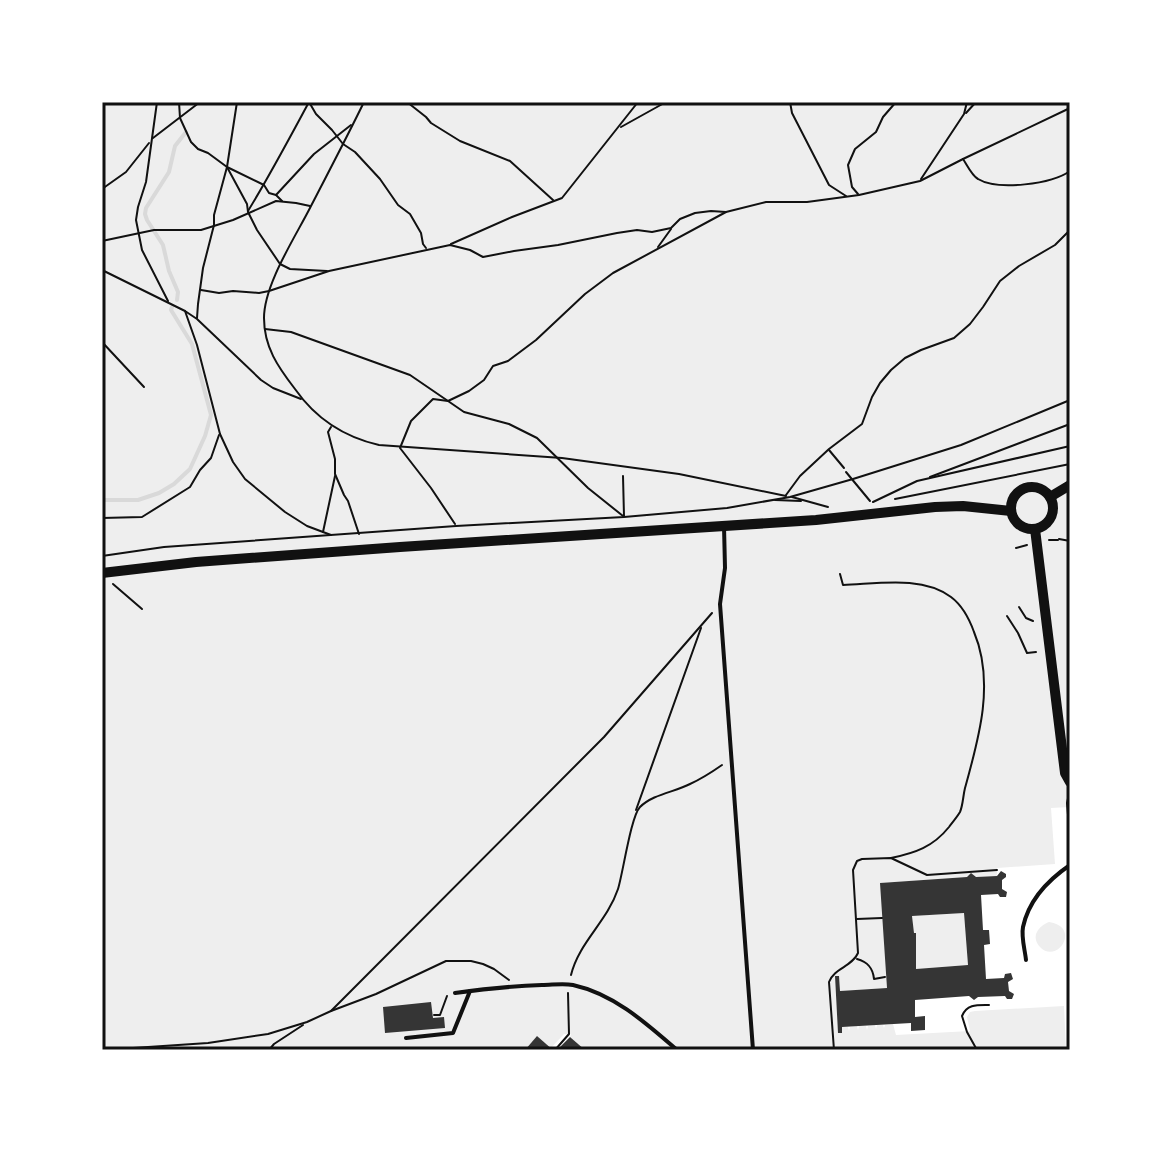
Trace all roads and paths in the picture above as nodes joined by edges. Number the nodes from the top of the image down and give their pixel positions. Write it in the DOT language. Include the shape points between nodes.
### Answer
graph roads {
  1 [pos="157,102"];
  2 [pos="179,102"];
  3 [pos="200,102"];
  4 [pos="237,102"];
  5 [pos="309,102"];
  6 [pos="364,102"];
  7 [pos="407,102"];
  8 [pos="638,102"];
  9 [pos="666,102"];
  10 [pos="790,102"];
  11 [pos="896,102"];
  12 [pos="967,102"];
  13 [pos="976,102"];
  14 [pos="1070,108"];
  15 [pos="964,114"];
  16 [pos="180,118"];
  17 [pos="354,123"];
  18 [pos="617,129"];
  19 [pos="337,136"];
  20 [pos="151,140"];
  21 [pos="343,144"];
  22 [pos="963,159"];
  23 [pos="227,167"];
  24 [pos="1070,171"];
  25 [pos="920,181"];
  26 [pos="264,185"];
  27 [pos="102,189"];
  28 [pos="276,195"];
  29 [pos="859,195"];
  30 [pos="847,196"];
  31 [pos="555,201"];
  32 [pos="283,202"];
  33 [pos="311,207"];
  34 [pos="248,212"];
  35 [pos="726,212"];
  36 [pos="214,225"];
  37 [pos="671,228"];
  38 [pos="1070,230"];
  39 [pos="138,234"];
  40 [pos="102,241"];
  41 [pos="450,245"];
  42 [pos="427,250"];
  43 [pos="656,250"];
  44 [pos="280,264"];
  45 [pos="102,270"];
  46 [pos="329,271"];
  47 [pos="201,290"];
  48 [pos="269,291"];
  49 [pos="168,302"];
  50 [pos="185,311"];
  51 [pos="197,319"];
  52 [pos="265,329"];
  53 [pos="102,342"];
  54 [pos="144,387"];
  55 [pos="303,400"];
  56 [pos="1070,400"];
  57 [pos="448,401"];
  58 [pos="1070,424"];
  59 [pos="332,426"];
  60 [pos="220,434"];
  61 [pos="1070,446"];
  62 [pos="400,448"];
  63 [pos="829,449"];
  64 [pos="557,458"];
  65 [pos="1070,464"];
  66 [pos="335,474"];
  67 [pos="623,476"];
  68 [pos="853,479"];
  69 [pos="917,481"];
  70 [pos="1070,485"];
  71 [pos="785,495"];
  72 [pos="790,497"];
  73 [pos="1050,497"];
  74 [pos="770,500"];
  75 [pos="806,501"];
  76 [pos="872,502"];
  77 [pos="833,508"];
  78 [pos="1011,511"];
  79 [pos="624,517"];
  80 [pos="102,518"];
  81 [pos="456,526"];
  82 [pos="724,526"];
  83 [pos="1035,529"];
  84 [pos="323,533"];
  85 [pos="360,534"];
  86 [pos="333,536"];
  87 [pos="1058,539"];
  88 [pos="1070,541"];
  89 [pos="102,556"];
  90 [pos="840,574"];
  91 [pos="105,576"];
  92 [pos="720,604"];
  93 [pos="1019,607"];
  94 [pos="142,609"];
  95 [pos="1007,616"];
  96 [pos="1033,621"];
  97 [pos="702,626"];
  98 [pos="1036,652"];
  99 [pos="732,759"];
  100 [pos="1070,782"];
  101 [pos="1070,794"];
  102 [pos="635,815"];
  103 [pos="1070,826"];
  104 [pos="891,858"];
  105 [pos="1070,865"];
  106 [pos="997,870"];
  107 [pos="882,918"];
  108 [pos="856,919"];
  109 [pos="856,958"];
  110 [pos="1026,960"];
  111 [pos="885,977"];
  112 [pos="569,984"];
  113 [pos="515,986"];
  114 [pos="470,991"];
  115 [pos="455,993"];
  116 [pos="989,1005"];
  117 [pos="331,1011"];
  118 [pos="434,1015"];
  119 [pos="307,1022"];
  120 [pos="406,1038"];
  121 [pos="147,1049"];
  122 [pos="103,1050"];
  123 [pos="269,1050"];
  124 [pos="555,1050"];
  125 [pos="677,1050"];
  126 [pos="753,1050"];
  127 [pos="834,1050"];
  128 [pos="977,1050"];
  1 -- 20 [label="path"];
  2 -- 16 [label="path"];
  3 -- 16 [label="path"];
  4 -- 23 [label="path"];
  5 -- 19 [label="path"];
  5 -- 26 [label="path"];
  6 -- 17 [label="path"];
  7 -- 31 [label="path" via="460,141 510,161"];
  8 -- 18 [label="path"];
  9 -- 18 [label="path"];
  10 -- 30 [label="path" via="829,185"];
  11 -- 29 [label="path" via="876,132 855,149 848,165"];
  12 -- 15 [label="path"];
  13 -- 15 [label="path"];
  14 -- 22 [label="path"];
  15 -- 25 [label="path"];
  16 -- 20 [label="path"];
  16 -- 23 [label="path" via="191,142"];
  17 -- 19 [label="path"];
  17 -- 21 [label="path"];
  18 -- 31 [label="path"];
  19 -- 21 [label="path"];
  19 -- 28 [label="path"];
  20 -- 27 [label="path" via="126,172"];
  20 -- 39 [label="path"];
  21 -- 33 [label="path"];
  21 -- 42 [label="path" via="410,214"];
  22 -- 24 [label="path" via="978,179 1002,186 1061,178"];
  22 -- 25 [label="path"];
  23 -- 26 [label="path"];
  23 -- 34 [label="path"];
  23 -- 36 [label="path"];
  25 -- 29 [label="path"];
  26 -- 28 [label="path"];
  26 -- 34 [label="path"];
  28 -- 32 [label="path"];
  29 -- 30 [label="path"];
  30 -- 35 [label="path" via="766,202"];
  31 -- 41 [label="path"];
  32 -- 33 [label="path"];
  32 -- 34 [label="path"];
  33 -- 44 [label="path"];
  34 -- 36 [label="path"];
  34 -- 44 [label="path"];
  35 -- 37 [label="path" via="695,213"];
  35 -- 43 [label="path"];
  36 -- 39 [label="path"];
  36 -- 47 [label="path"];
  37 -- 41 [label="path" via="483,257"];
  37 -- 43 [label="path"];
  38 -- 63 [label="path" via="1000,281 954,338 905,358 891,370 862,424"];
  39 -- 40 [label="path"];
  39 -- 49 [label="path"];
  41 -- 42 [label="path"];
  42 -- 46 [label="path"];
  43 -- 57 [label="path" via="604,280 536,340"];
  44 -- 46 [label="path"];
  44 -- 48 [label="path"];
  45 -- 49 [label="path"];
  46 -- 48 [label="path"];
  47 -- 48 [label="path"];
  47 -- 51 [label="path"];
  48 -- 52 [label="path"];
  49 -- 50 [label="path"];
  50 -- 51 [label="path"];
  50 -- 60 [label="path"];
  51 -- 55 [label="path" via="261,380"];
  52 -- 55 [label="path" via="272,357"];
  52 -- 57 [label="path" via="291,332 410,375"];
  53 -- 54 [label="path"];
  55 -- 59 [label="path"];
  56 -- 68 [label="path" via="961,445"];
  57 -- 62 [label="path" via="433,399 411,421"];
  57 -- 64 [label="path" via="464,412 537,438"];
  58 -- 69 [label="path"];
  59 -- 62 [label="path" via="362,441"];
  59 -- 66 [label="path" via="328,432"];
  60 -- 80 [label="path" via="190,487 142,517"];
  60 -- 84 [label="path" via="245,479 285,512"];
  61 -- 69 [label="path"];
  62 -- 64 [label="path"];
  62 -- 81 [label="path"];
  63 -- 68 [label="path"];
  63 -- 71 [label="path"];
  64 -- 71 [label="path"];
  64 -- 79 [label="path"];
  65 -- 76 [label="path"];
  66 -- 84 [label="path"];
  66 -- 85 [label="path"];
  67 -- 79 [label="path"];
  68 -- 72 [label="path"];
  68 -- 76 [label="path"];
  69 -- 76 [label="path"];
  70 -- 73 [label="street"];
  71 -- 72 [label="path"];
  72 -- 74 [label="path"];
  72 -- 75 [label="path"];
  73 -- 78 [label="street" via="1041,488 1024,488 1012,498"];
  73 -- 83 [label="street" via="1051,517"];
  74 -- 75 [label="path"];
  74 -- 79 [label="path"];
  75 -- 77 [label="path"];
  78 -- 82 [label="street" via="949,506"];
  78 -- 83 [label="street" via="1019,525"];
  79 -- 81 [label="path"];
  81 -- 85 [label="path"];
  82 -- 91 [label="street" via="196,562"];
  82 -- 92 [label="lane"];
  83 -- 100 [label="street"];
  84 -- 86 [label="path"];
  85 -- 86 [label="path"];
  86 -- 89 [label="path"];
  87 -- 88 [label="path"];
  90 -- 104 [label="path" via="843,585 905,583 950,596 966,613 984,663 981,721 959,812 925,848"];
  91 -- 94 [label="path"];
  92 -- 97 [label="path"];
  92 -- 99 [label="lane"];
  93 -- 96 [label="path"];
  95 -- 98 [label="path" via="1027,653"];
  97 -- 102 [label="path"];
  97 -- 117 [label="path" via="604,737"];
  99 -- 102 [label="path" via="646,802"];
  99 -- 126 [label="lane"];
  101 -- 103 [label="lane"];
  102 -- 112 [label="path" via="615,896 574,964"];
  104 -- 106 [label="path" via="927,875"];
  104 -- 108 [label="path" via="862,859 854,865"];
  105 -- 110 [label="lane" via="1051,879 1029,909 1023,929"];
  107 -- 108 [label="path"];
  108 -- 109 [label="path"];
  109 -- 111 [label="path" via="870,965 874,979"];
  109 -- 127 [label="path" via="829,982"];
  112 -- 113 [label="lane"];
  112 -- 124 [label="path" via="569,1034"];
  112 -- 125 [label="lane" via="622,1006"];
  113 -- 114 [label="lane"];
  113 -- 117 [label="path" via="483,964 446,961"];
  114 -- 115 [label="lane"];
  114 -- 120 [label="lane" via="453,1033"];
  115 -- 118 [label="path" via="448,995 440,1015"];
  116 -- 128 [label="path" via="971,1006 962,1016"];
  117 -- 119 [label="path"];
  119 -- 121 [label="path" via="268,1034"];
  119 -- 123 [label="path"];
  121 -- 122 [label="path"];
}
